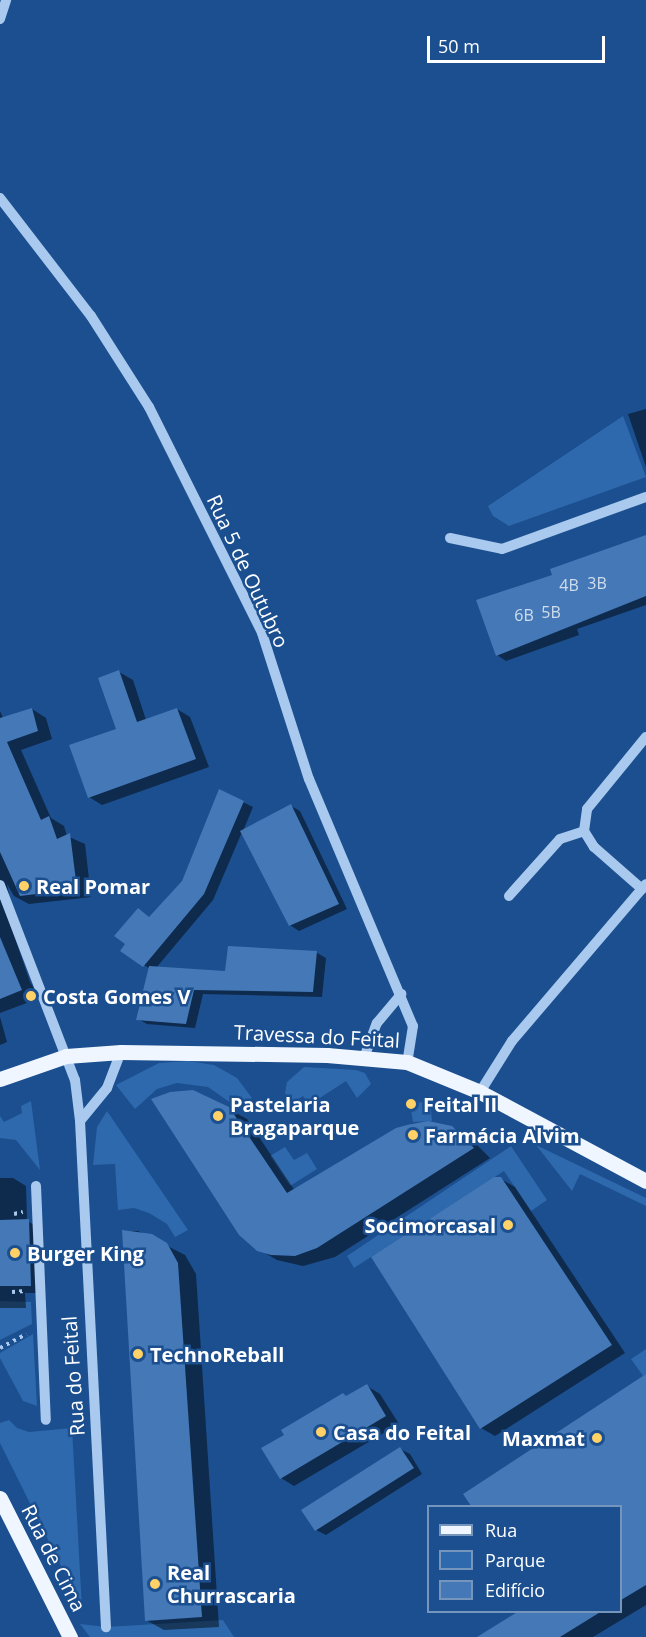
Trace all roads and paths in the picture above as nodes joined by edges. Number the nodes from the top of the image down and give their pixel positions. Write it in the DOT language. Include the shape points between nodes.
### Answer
graph roads {
  1 [pos="6,0"];
  2 [pos="0,18"];
  3 [pos="0,198"];
  4 [pos="646,497"];
  5 [pos="450,538"];
  6 [pos="646,737"];
  7 [pos="584,831"];
  8 [pos="0,885"];
  9 [pos="644,886"];
  10 [pos="509,896"];
  11 [pos="401,994"];
  12 [pos="121,1052"];
  13 [pos="66,1056"];
  14 [pos="364,1058"];
  15 [pos="407,1062"];
  16 [pos="0,1079"];
  17 [pos="480,1092"];
  18 [pos="80,1121"];
  19 [pos="646,1180"];
  20 [pos="36,1186"];
  21 [pos="33,1330"];
  22 [pos="0,1348"];
  23 [pos="46,1420"];
  24 [pos="0,1498"];
  25 [pos="106,1627"];
  26 [pos="70,1637"];
  1 -- 2 [label="street"];
  3 -- 11 [label="street, Rua 5 de Outubro" via="91,316 149,407 262,633 309,779"];
  4 -- 5 [label="street" via="502,549"];
  6 -- 7 [label="street" via="587,809"];
  7 -- 9 [label="street" via="594,847"];
  7 -- 10 [label="street" via="560,839"];
  8 -- 13 [label="street, Rua do Feital"];
  9 -- 17 [label="street" via="512,1041"];
  11 -- 14 [label="street" via="377,1023"];
  11 -- 15 [label="street, Rua 5 de Outubro" via="412,1026"];
  12 -- 13 [label="main road, Travessa do Feital"];
  12 -- 14 [label="main road, Travessa do Feital"];
  12 -- 18 [label="street" via="107,1088"];
  13 -- 16 [label="main road, Travessa do Feital"];
  13 -- 18 [label="street, Rua do Feital" via="75,1080"];
  14 -- 15 [label="main road, Travessa do Feital"];
  15 -- 17 [label="main road, Travessa do Feital"];
  17 -- 19 [label="main road, Travessa do Feital"];
  18 -- 25 [label="street, Rua do Feital" via="86,1303"];
  20 -- 23 [label="street"];
  21 -- 22 [label="path"];
  24 -- 26 [label="main road, Rua de Cima"];
}
